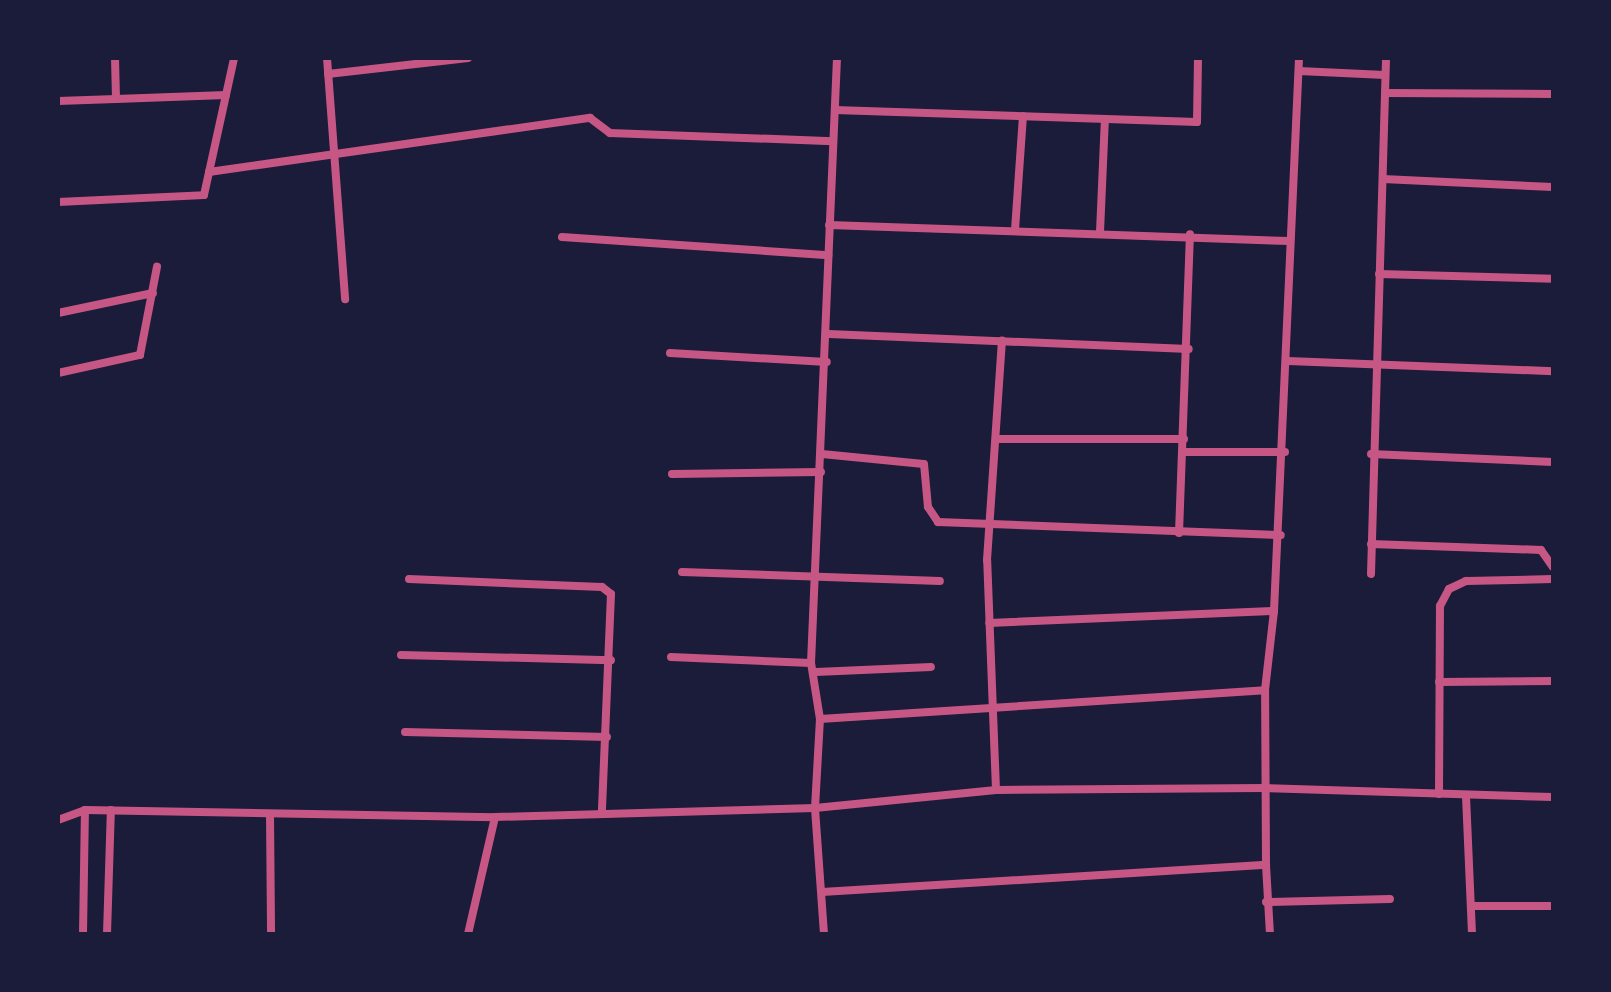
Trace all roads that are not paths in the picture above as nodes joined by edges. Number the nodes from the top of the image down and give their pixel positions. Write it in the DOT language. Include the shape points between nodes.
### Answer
graph roads {
  1 [pos="115,58"];
  2 [pos="234,58"];
  3 [pos="327,58"];
  4 [pos="468,58"];
  5 [pos="837,58"];
  6 [pos="1198,58"];
  7 [pos="1299,58"];
  8 [pos="1386,58"];
  9 [pos="1299,71"];
  10 [pos="328,74"];
  11 [pos="1385,75"];
  12 [pos="1385,93"];
  13 [pos="1553,94"];
  14 [pos="226,95"];
  15 [pos="116,99"];
  16 [pos="58,101"];
  17 [pos="835,110"];
  18 [pos="1023,116"];
  19 [pos="1105,119"];
  20 [pos="833,141"];
  21 [pos="336,158"];
  22 [pos="209,172"];
  23 [pos="1383,179"];
  24 [pos="1553,187"];
  25 [pos="58,202"];
  26 [pos="829,225"];
  27 [pos="1015,230"];
  28 [pos="1100,232"];
  29 [pos="1190,234"];
  30 [pos="562,237"];
  31 [pos="1290,241"];
  32 [pos="828,255"];
  33 [pos="157,267"];
  34 [pos="1379,274"];
  35 [pos="1553,279"];
  36 [pos="153,293"];
  37 [pos="345,299"];
  38 [pos="58,313"];
  39 [pos="829,334"];
  40 [pos="1002,341"];
  41 [pos="1189,349"];
  42 [pos="670,353"];
  43 [pos="1374,360"];
  44 [pos="1288,361"];
  45 [pos="827,362"];
  46 [pos="1553,371"];
  47 [pos="58,373"];
  48 [pos="997,439"];
  49 [pos="1184,439"];
  50 [pos="1183,452"];
  51 [pos="1285,452"];
  52 [pos="822,454"];
  53 [pos="1371,454"];
  54 [pos="1553,462"];
  55 [pos="821,472"];
  56 [pos="672,474"];
  57 [pos="993,528"];
  58 [pos="1179,533"];
  59 [pos="1281,535"];
  60 [pos="1371,544"];
  61 [pos="1553,567"];
  62 [pos="682,572"];
  63 [pos="1371,574"];
  64 [pos="815,578"];
  65 [pos="409,579"];
  66 [pos="1553,579"];
  67 [pos="940,581"];
  68 [pos="1274,611"];
  69 [pos="989,623"];
  70 [pos="401,655"];
  71 [pos="671,657"];
  72 [pos="611,660"];
  73 [pos="811,663"];
  74 [pos="931,667"];
  75 [pos="816,672"];
  76 [pos="1553,681"];
  77 [pos="1439,682"];
  78 [pos="1265,690"];
  79 [pos="990,706"];
  80 [pos="820,719"];
  81 [pos="405,732"];
  82 [pos="607,737"];
  83 [pos="1265,788"];
  84 [pos="996,790"];
  85 [pos="1439,794"];
  86 [pos="1466,796"];
  87 [pos="1553,797"];
  88 [pos="815,808"];
  89 [pos="85,810"];
  90 [pos="111,810"];
  91 [pos="602,813"];
  92 [pos="270,814"];
  93 [pos="495,817"];
  94 [pos="58,820"];
  95 [pos="1266,865"];
  96 [pos="822,892"];
  97 [pos="1390,899"];
  98 [pos="1266,902"];
  99 [pos="1472,906"];
  100 [pos="1553,906"];
  101 [pos="83,934"];
  102 [pos="107,934"];
  103 [pos="271,934"];
  104 [pos="468,934"];
  105 [pos="824,934"];
  106 [pos="1270,934"];
  107 [pos="1472,934"];
  1 -- 15 [label="street"];
  2 -- 14 [label="street"];
  3 -- 10 [label="street"];
  4 -- 10 [label="street"];
  5 -- 17 [label="street"];
  6 -- 19 [label="street" via="1197,122"];
  7 -- 9 [label="street"];
  8 -- 11 [label="street"];
  9 -- 11 [label="street"];
  9 -- 31 [label="street"];
  10 -- 21 [label="street"];
  11 -- 12 [label="street"];
  12 -- 13 [label="street"];
  12 -- 23 [label="street"];
  14 -- 15 [label="street"];
  14 -- 22 [label="street"];
  15 -- 16 [label="street"];
  17 -- 18 [label="street"];
  17 -- 20 [label="street"];
  18 -- 19 [label="street"];
  18 -- 27 [label="street"];
  19 -- 28 [label="street"];
  20 -- 21 [label="street" via="610,133 590,118 464,130"];
  20 -- 26 [label="street"];
  21 -- 22 [label="street"];
  21 -- 37 [label="street"];
  22 -- 25 [label="street" via="204,195"];
  23 -- 24 [label="street"];
  23 -- 34 [label="street"];
  26 -- 27 [label="street"];
  26 -- 32 [label="street"];
  27 -- 28 [label="street"];
  28 -- 29 [label="street"];
  29 -- 31 [label="street"];
  29 -- 41 [label="street"];
  30 -- 32 [label="street"];
  31 -- 44 [label="street"];
  32 -- 39 [label="street"];
  33 -- 36 [label="street"];
  34 -- 35 [label="street"];
  34 -- 43 [label="street"];
  36 -- 38 [label="street"];
  36 -- 47 [label="street" via="140,355"];
  39 -- 40 [label="street"];
  39 -- 45 [label="street"];
  40 -- 41 [label="street"];
  40 -- 48 [label="street"];
  41 -- 49 [label="street"];
  42 -- 45 [label="street"];
  43 -- 44 [label="street"];
  43 -- 46 [label="street"];
  43 -- 53 [label="street"];
  44 -- 51 [label="street"];
  45 -- 52 [label="street"];
  48 -- 49 [label="street"];
  48 -- 57 [label="street"];
  49 -- 50 [label="street"];
  50 -- 51 [label="street"];
  50 -- 58 [label="street"];
  51 -- 59 [label="street"];
  52 -- 55 [label="street"];
  52 -- 57 [label="street" via="924,464 930,516"];
  53 -- 54 [label="street"];
  53 -- 60 [label="street"];
  55 -- 56 [label="street"];
  55 -- 64 [label="street"];
  57 -- 58 [label="street"];
  57 -- 69 [label="street"];
  58 -- 59 [label="street"];
  59 -- 68 [label="street"];
  60 -- 61 [label="street" via="1541,550"];
  60 -- 63 [label="street"];
  62 -- 64 [label="street"];
  64 -- 67 [label="street"];
  64 -- 73 [label="street"];
  65 -- 72 [label="street" via="602,587 615,602"];
  66 -- 77 [label="street" via="1466,581 1449,589 1440,606"];
  68 -- 69 [label="street"];
  68 -- 78 [label="street"];
  69 -- 79 [label="street"];
  70 -- 72 [label="street"];
  71 -- 73 [label="street"];
  72 -- 82 [label="street"];
  73 -- 75 [label="street"];
  74 -- 75 [label="street"];
  75 -- 80 [label="street"];
  76 -- 77 [label="street"];
  77 -- 85 [label="street"];
  78 -- 79 [label="street"];
  78 -- 83 [label="street"];
  79 -- 80 [label="street"];
  79 -- 84 [label="street"];
  80 -- 88 [label="street"];
  81 -- 82 [label="street"];
  82 -- 91 [label="street"];
  83 -- 84 [label="street"];
  83 -- 85 [label="street"];
  83 -- 95 [label="street"];
  84 -- 88 [label="street"];
  85 -- 86 [label="street"];
  86 -- 87 [label="street"];
  86 -- 99 [label="street"];
  88 -- 91 [label="street"];
  88 -- 96 [label="street"];
  89 -- 90 [label="street"];
  89 -- 94 [label="street"];
  89 -- 101 [label="street"];
  90 -- 92 [label="street"];
  90 -- 102 [label="street"];
  91 -- 93 [label="street"];
  92 -- 93 [label="street"];
  92 -- 103 [label="street"];
  93 -- 104 [label="street"];
  95 -- 96 [label="street"];
  95 -- 98 [label="street"];
  96 -- 105 [label="street"];
  97 -- 98 [label="street"];
  98 -- 106 [label="street"];
  99 -- 100 [label="street"];
  99 -- 107 [label="street"];
}
